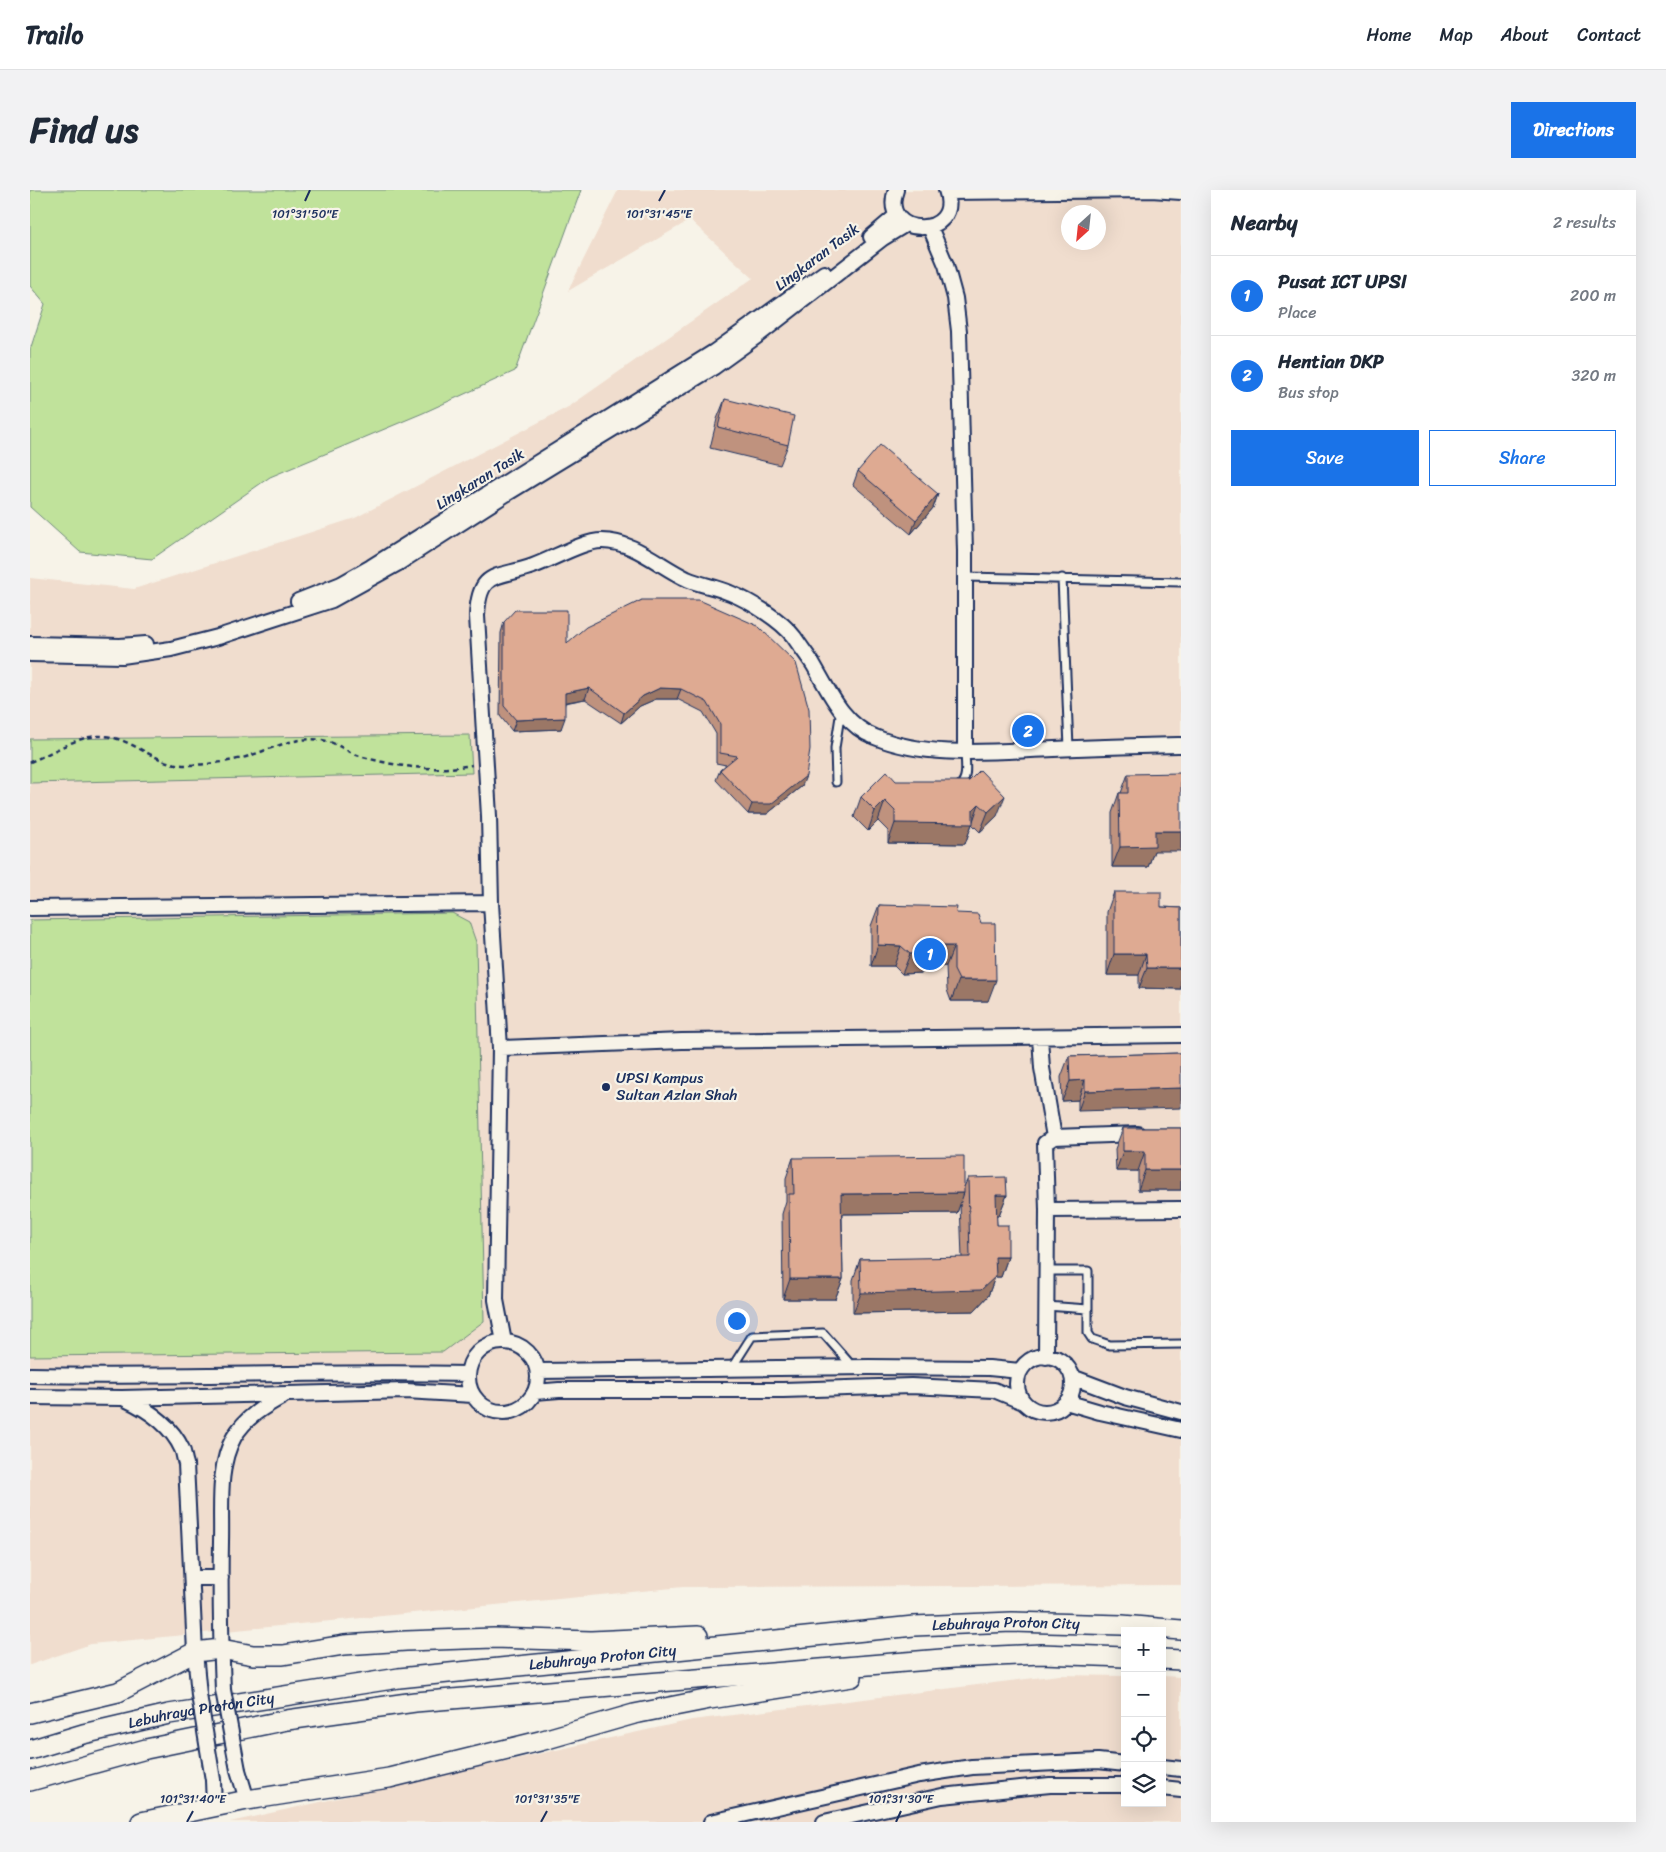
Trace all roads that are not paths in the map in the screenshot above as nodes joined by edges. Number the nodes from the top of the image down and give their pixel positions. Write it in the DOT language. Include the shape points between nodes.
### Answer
graph roads {
  1 [pos="896,190"];
  2 [pos="947,191"];
  3 [pos="1181,192"];
  4 [pos="902,219"];
  5 [pos="930,227"];
  6 [pos="966,577"];
  7 [pos="1062,578"];
  8 [pos="1181,582"];
  9 [pos="30,644"];
  10 [pos="30,654"];
  11 [pos="841,710"];
  12 [pos="1181,745"];
  13 [pos="1069,748"];
  14 [pos="965,751"];
  15 [pos="836,782"];
  16 [pos="955,789"];
  17 [pos="491,902"];
  18 [pos="30,908"];
  19 [pos="1181,1035"];
  20 [pos="1040,1037"];
  21 [pos="500,1048"];
  22 [pos="1152,1133"];
  23 [pos="1054,1136"];
  24 [pos="1181,1209"];
  25 [pos="1047,1210"];
  26 [pos="1046,1271"];
  27 [pos="1045,1306"];
  28 [pos="1088,1309"];
  29 [pos="504,1342"];
  30 [pos="1181,1344"];
  31 [pos="1046,1357"];
  32 [pos="853,1367"];
  33 [pos="730,1370"];
  34 [pos="538,1371"];
  35 [pos="1020,1371"];
  36 [pos="468,1374"];
  37 [pos="30,1375"];
  38 [pos="1072,1377"];
  39 [pos="535,1392"];
  40 [pos="286,1394"];
  41 [pos="473,1395"];
  42 [pos="30,1397"];
  43 [pos="122,1398"];
  44 [pos="1023,1402"];
  45 [pos="1066,1402"];
  46 [pos="1181,1412"];
  47 [pos="1181,1430"];
  48 [pos="192,1578"];
  49 [pos="221,1578"];
  50 [pos="914,1626"];
  51 [pos="1181,1630"];
  52 [pos="221,1649"];
  53 [pos="195,1652"];
  54 [pos="1121,1657"];
  55 [pos="954,1658"];
  56 [pos="1166,1659"];
  57 [pos="1181,1660"];
  58 [pos="30,1713"];
  59 [pos="30,1750"];
  60 [pos="1121,1764"];
  61 [pos="1166,1767"];
  62 [pos="1181,1769"];
  63 [pos="30,1781"];
  64 [pos="1121,1785"];
  65 [pos="1166,1788"];
  66 [pos="1181,1790"];
  67 [pos="247,1800"];
  68 [pos="214,1806"];
  69 [pos="141,1822"];
  70 [pos="711,1822"];
  71 [pos="824,1822"];
  1 -- 4 [label="street" via="894,206"];
  2 -- 3 [label="street"];
  2 -- 5 [label="street" via="948,209 938,223"];
  4 -- 5 [label="street" via="922,228"];
  4 -- 9 [label="street, Lingkaran Tasik" via="714,352 341,584 187,637 120,646"];
  4 -- 10 [label="street" via="883,238 714,367 397,564 332,600 171,649 122,656"];
  5 -- 6 [label="street" via="946,265 959,331"];
  6 -- 7 [label="lane"];
  6 -- 14 [label="street"];
  7 -- 8 [label="lane"];
  7 -- 13 [label="lane"];
  11 -- 14 [label="street" via="856,726 874,737 917,748"];
  11 -- 15 [label="lane" via="835,748"];
  11 -- 17 [label="street" via="792,635 766,613 731,593 689,580 630,547 600,541 523,570 493,577 483,586 478,597 477,616"];
  12 -- 13 [label="street"];
  13 -- 14 [label="street"];
  14 -- 16 [label="lane" via="965,778"];
  17 -- 18 [label="street"];
  17 -- 21 [label="street"];
  19 -- 20 [label="street"];
  20 -- 21 [label="street" via="682,1040"];
  20 -- 23 [label="street"];
  21 -- 29 [label="street" via="496,1300"];
  22 -- 23 [label="street"];
  23 -- 25 [label="street" via="1044,1143"];
  24 -- 25 [label="street"];
  25 -- 26 [label="street"];
  26 -- 27 [label="street"];
  26 -- 28 [label="lane" via="1088,1271"];
  27 -- 28 [label="lane"];
  27 -- 31 [label="street"];
  28 -- 30 [label="lane" via="1088,1333 1098,1343"];
  29 -- 34 [label="street" via="526,1350"];
  29 -- 36 [label="street" via="493,1343 476,1354"];
  31 -- 35 [label="street" via="1036,1358"];
  31 -- 38 [label="street" via="1062,1363"];
  32 -- 33 [label="street"];
  32 -- 33 [label="lane" via="823,1333 752,1336"];
  32 -- 35 [label="street"];
  33 -- 34 [label="street"];
  34 -- 39 [label="street"];
  35 -- 44 [label="street" via="1017,1387"];
  36 -- 37 [label="street"];
  36 -- 41 [label="street"];
  38 -- 45 [label="street" via="1071,1394"];
  38 -- 46 [label="street" via="1125,1397"];
  39 -- 41 [label="street" via="523,1406 505,1412 486,1408"];
  39 -- 44 [label="street" via="911,1386 994,1390"];
  40 -- 41 [label="street" via="406,1391"];
  40 -- 43 [label="street"];
  40 -- 49 [label="street" via="248,1418 225,1458"];
  42 -- 43 [label="street"];
  43 -- 48 [label="street" via="159,1420 182,1449 186,1464"];
  44 -- 45 [label="street" via="1029,1408 1045,1412"];
  45 -- 47 [label="street"];
  48 -- 49 [label="street"];
  48 -- 53 [label="street"];
  49 -- 52 [label="street"];
  50 -- 51 [label="main road, Lebuhraya Proton City" via="1012,1622"];
  50 -- 52 [label="main road" via="591,1641 494,1638 406,1641 344,1645 284,1655 254,1655"];
  50 -- 59 [label="main road, Lebuhraya Proton City" via="399,1678 169,1714"];
  52 -- 53 [label="main road"];
  52 -- 67 [label="street, bridge" via="223,1690"];
  53 -- 58 [label="main road" via="118,1692"];
  53 -- 68 [label="street, bridge"];
  54 -- 55 [label="main road, Lebuhraya Proton City" via="1041,1654"];
  55 -- 63 [label="main road, Lebuhraya Proton City" via="416,1702 278,1722 146,1749"];
  55 -- 67 [label="main road" via="634,1714 389,1778"];
  56 -- 57 [label="main road"];
  60 -- 70 [label="street" via="1098,1761 972,1767 919,1775"];
  61 -- 62 [label="street"];
  64 -- 71 [label="street" via="1050,1785 942,1796"];
  65 -- 66 [label="street"];
  67 -- 68 [label="main road"];
  68 -- 69 [label="main road"];
}
